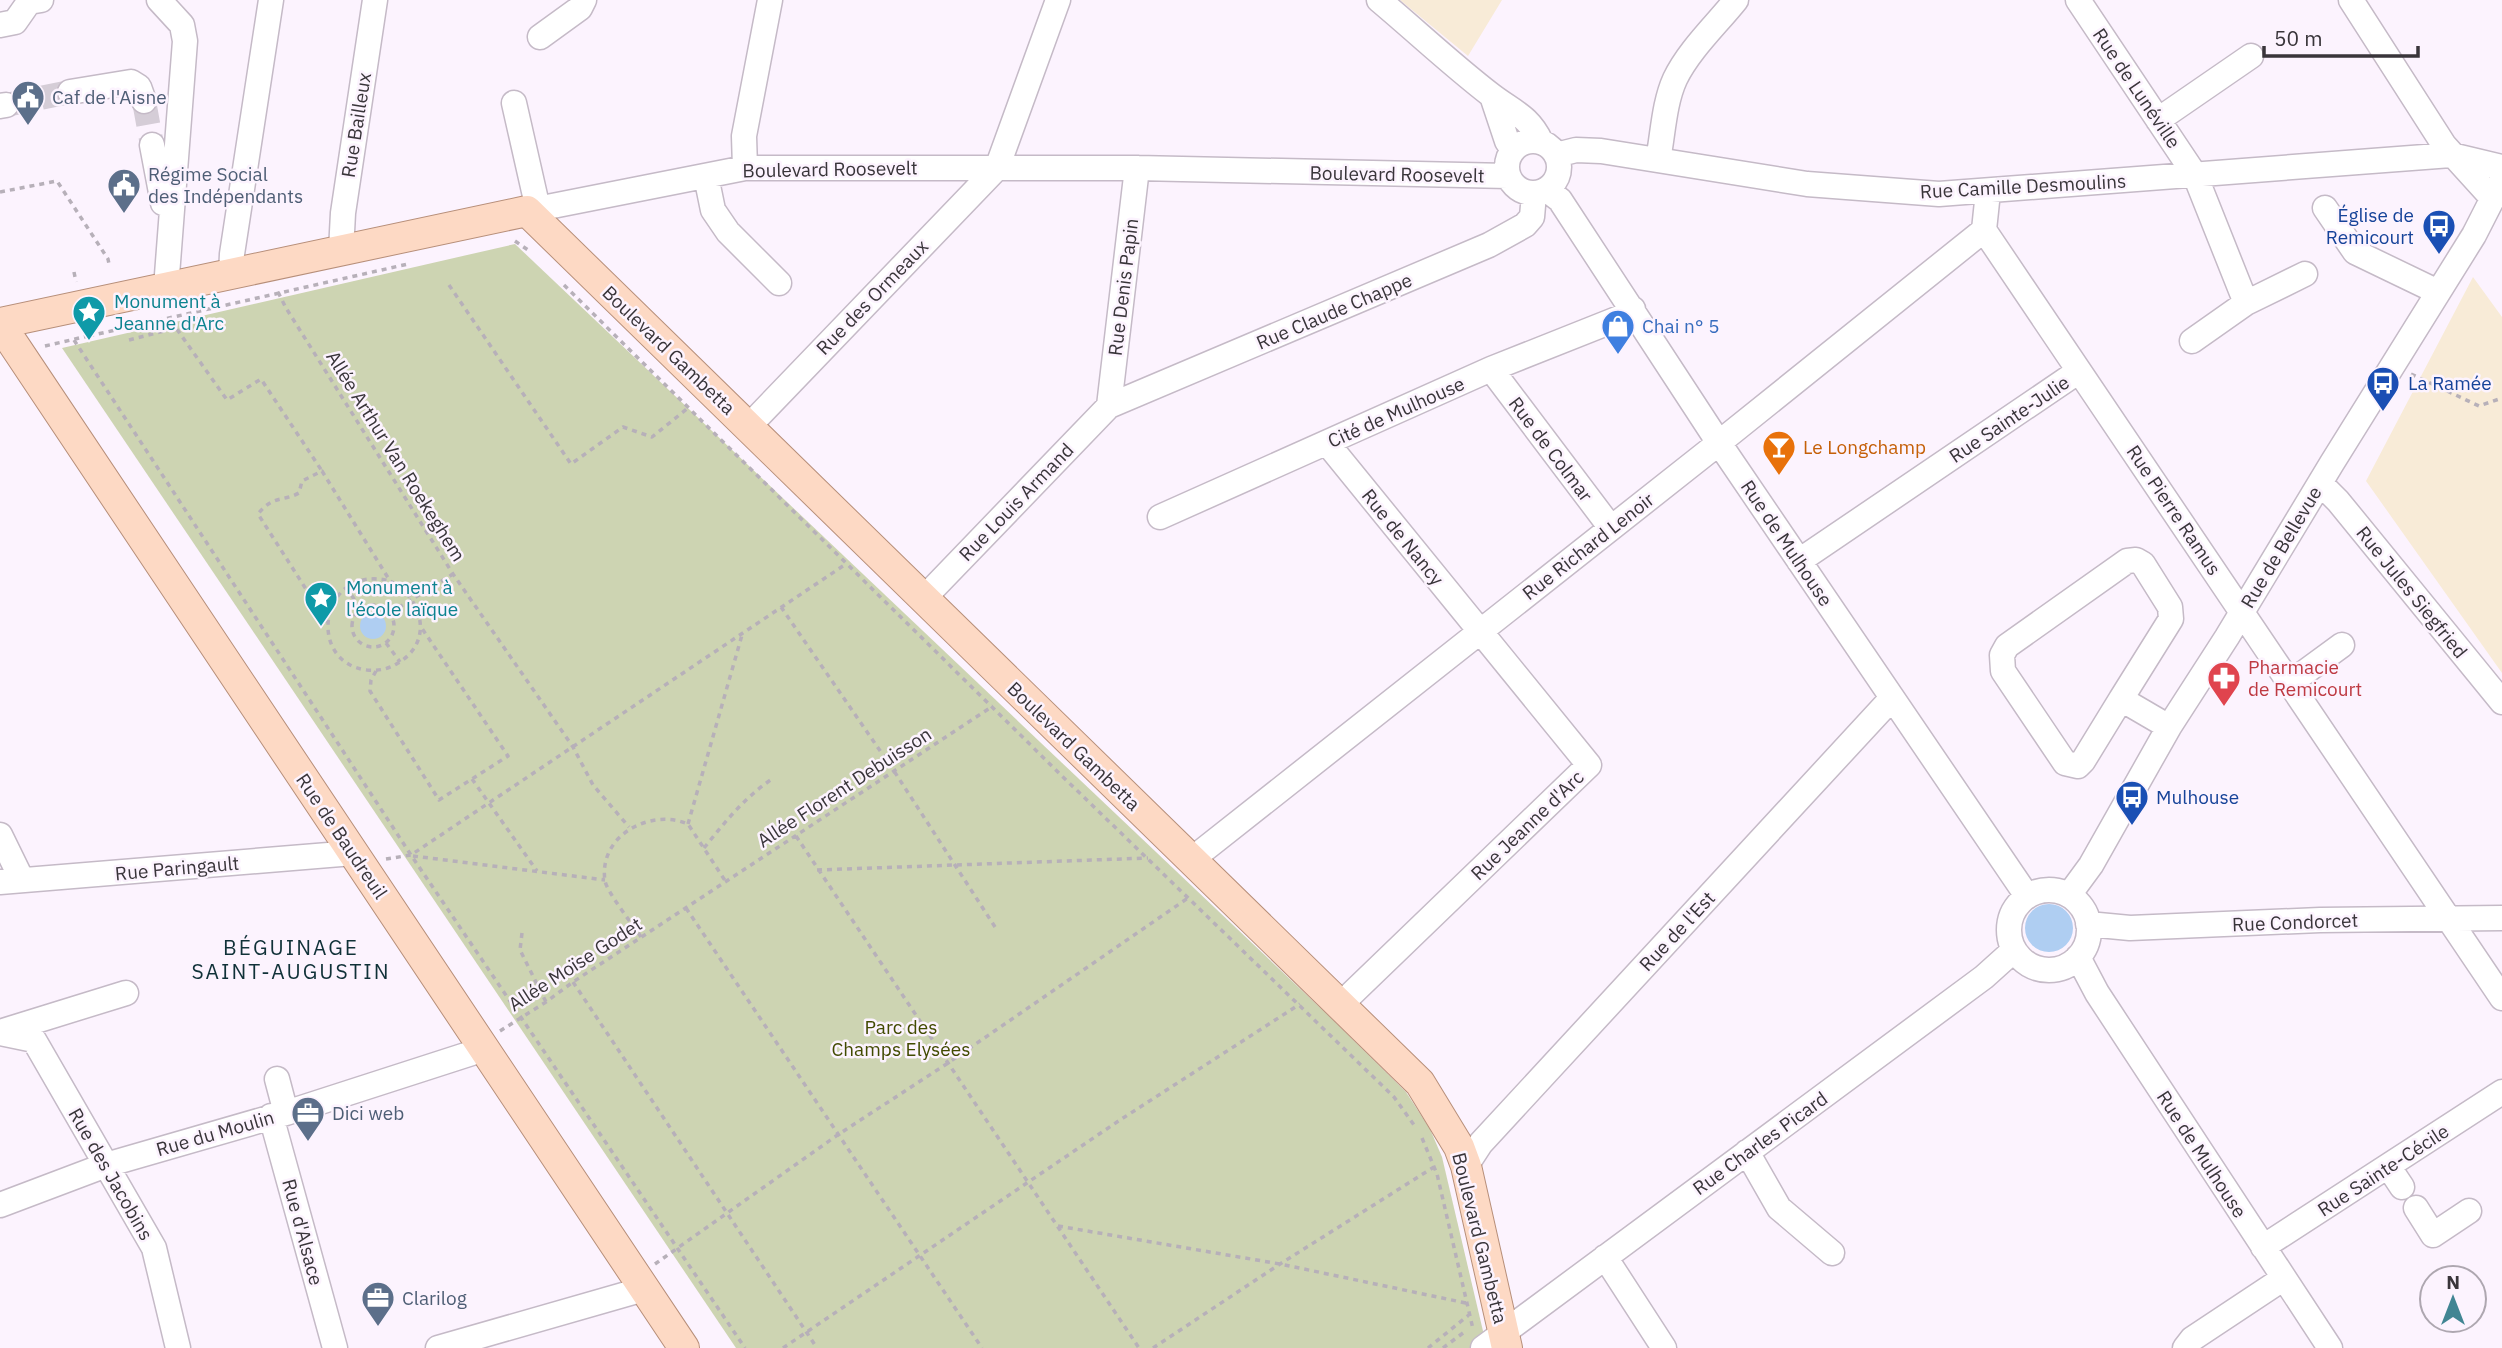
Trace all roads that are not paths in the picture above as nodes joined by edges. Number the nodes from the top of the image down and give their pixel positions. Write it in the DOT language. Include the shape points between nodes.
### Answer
graph roads {
  1 [pos="41,0"];
  2 [pos="159,0"];
  3 [pos="271,0"];
  4 [pos="375,0"];
  5 [pos="584,0"];
  6 [pos="770,0"];
  7 [pos="1059,0"];
  8 [pos="1379,0"];
  9 [pos="1736,0"];
  10 [pos="2078,0"];
  11 [pos="2351,0"];
  12 [pos="0,25"];
  13 [pos="540,37"];
  14 [pos="2251,56"];
  15 [pos="70,92"];
  16 [pos="1492,96"];
  17 [pos="144,102"];
  18 [pos="514,103"];
  19 [pos="2158,120"];
  20 [pos="152,145"];
  21 [pos="1549,149"];
  22 [pos="1513,150"];
  23 [pos="2451,155"];
  24 [pos="1658,160"];
  25 [pos="2502,167"];
  26 [pos="745,168"];
  27 [pos="996,168"];
  28 [pos="1138,168"];
  29 [pos="2195,175"];
  30 [pos="706,176"];
  31 [pos="1508,177"];
  32 [pos="1988,191"];
  33 [pos="1540,192"];
  34 [pos="2499,192"];
  35 [pos="2325,208"];
  36 [pos="533,210"];
  37 [pos="1984,230"];
  38 [pos="170,235"];
  39 [pos="341,251"];
  40 [pos="231,274"];
  41 [pos="2305,274"];
  42 [pos="779,283"];
  43 [pos="166,288"];
  44 [pos="2438,292"];
  45 [pos="2246,303"];
  46 [pos="1633,309"];
  47 [pos="0,324"];
  48 [pos="2192,341"];
  49 [pos="1491,369"];
  50 [pos="2080,371"];
  51 [pos="1109,406"];
  52 [pos="748,427"];
  53 [pos="1327,443"];
  54 [pos="1719,443"];
  55 [pos="2320,483"];
  56 [pos="1160,517"];
  57 [pos="1611,528"];
  58 [pos="1799,561"];
  59 [pos="923,598"];
  60 [pos="2242,611"];
  61 [pos="1480,632"];
  62 [pos="2342,645"];
  63 [pos="2290,683"];
  64 [pos="1892,698"];
  65 [pos="2121,699"];
  66 [pos="2502,702"];
  67 [pos="2169,727"];
  68 [pos="0,835"];
  69 [pos="360,863"];
  70 [pos="1197,879"];
  71 [pos="11,881"];
  72 [pos="2069,895"];
  73 [pos="2026,896"];
  74 [pos="2502,918"];
  75 [pos="2449,920"];
  76 [pos="2088,924"];
  77 [pos="2014,950"];
  78 [pos="2078,957"];
  79 [pos="127,993"];
  80 [pos="1333,998"];
  81 [pos="2502,998"];
  82 [pos="0,1032"];
  83 [pos="480,1044"];
  84 [pos="277,1079"];
  85 [pos="2502,1092"];
  86 [pos="279,1115"];
  87 [pos="1747,1152"];
  88 [pos="1462,1156"];
  89 [pos="106,1165"];
  90 [pos="2388,1166"];
  91 [pos="2402,1187"];
  92 [pos="0,1205"];
  93 [pos="2416,1208"];
  94 [pos="2469,1211"];
  95 [pos="2263,1247"];
  96 [pos="1832,1253"];
  97 [pos="1605,1257"];
  98 [pos="2284,1278"];
  99 [pos="640,1283"];
  100 [pos="1488,1339"];
  101 [pos="178,1348"];
  102 [pos="335,1348"];
  103 [pos="438,1348"];
  104 [pos="684,1348"];
  105 [pos="1664,1348"];
  106 [pos="2185,1348"];
  107 [pos="2330,1348"];
  1 -- 12 [label="street" via="29,2 15,22"];
  2 -- 38 [label="street" via="182,25 185,41"];
  3 -- 40 [label="street"];
  4 -- 39 [label="street, Rue Bailleux"];
  5 -- 13 [label="street" via="580,8"];
  6 -- 26 [label="street" via="744,136"];
  7 -- 27 [label="street"];
  8 -- 16 [label="street"];
  9 -- 24 [label="street" via="1675,79"];
  10 -- 19 [label="street, Rue de Lunéville"];
  11 -- 23 [label="street"];
  14 -- 19 [label="street"];
  15 -- 17 [label="street" via="131,82"];
  16 -- 21 [label="street" via="1534,127"];
  16 -- 22 [label="street"];
  18 -- 36 [label="street"];
  19 -- 29 [label="street, Rue de Lunéville"];
  20 -- 38 [label="street"];
  21 -- 22 [label="street" via="1526,142"];
  21 -- 24 [label="street, Rue Camille Desmoulins"];
  21 -- 33 [label="street" via="1559,163 1557,178"];
  22 -- 31 [label="street" via="1507,162"];
  23 -- 25 [label="street, Rue Camille Desmoulins"];
  23 -- 29 [label="street, Rue Camille Desmoulins"];
  23 -- 34 [label="street"];
  24 -- 32 [label="street, Rue Camille Desmoulins" via="1807,184 1939,194"];
  26 -- 27 [label="street, Boulevard Roosevelt"];
  26 -- 30 [label="street, Boulevard Roosevelt"];
  27 -- 28 [label="street, Boulevard Roosevelt"];
  27 -- 52 [label="street, Rue des Ormeaux"];
  28 -- 31 [label="street, Boulevard Roosevelt"];
  28 -- 51 [label="street, Rue Denis Papin"];
  29 -- 32 [label="street, Rue Camille Desmoulins"];
  29 -- 45 [label="street, Rue de Lunéville"];
  30 -- 36 [label="street, Boulevard Roosevelt"];
  30 -- 42 [label="street" via="713,210 728,232"];
  31 -- 33 [label="street" via="1518,190"];
  32 -- 37 [label="street"];
  33 -- 46 [label="street, Rue de Mulhouse" via="1560,200"];
  33 -- 51 [label="street, Rue Claude Chappe" via="1525,225 1489,245"];
  34 -- 44 [label="street, Rue de Bellevue"];
  35 -- 44 [label="street" via="2356,251"];
  36 -- 39 [label="main road, Boulevard Roosevelt"];
  36 -- 52 [label="main road, Boulevard Gambetta" via="699,399"];
  37 -- 50 [label="street, Rue Pierre Ramus"];
  37 -- 54 [label="street, Rue Richard Lenoir"];
  38 -- 43 [label="street"];
  39 -- 40 [label="main road, Boulevard Roosevelt" via="275,279"];
  40 -- 43 [label="main road, Boulevard Roosevelt"];
  41 -- 45 [label="street"];
  43 -- 47 [label="main road, Boulevard Roosevelt"];
  44 -- 55 [label="street, Rue de Bellevue"];
  45 -- 48 [label="street"];
  46 -- 49 [label="street, Cité de Mulhouse"];
  46 -- 54 [label="street, Rue de Mulhouse"];
  47 -- 69 [label="main road, Rue de Baudreuil"];
  49 -- 53 [label="street, Cité de Mulhouse"];
  49 -- 57 [label="street, Rue de Colmar"];
  50 -- 58 [label="street, Rue Sainte-Julie"];
  50 -- 60 [label="street, Rue Pierre Ramus"];
  51 -- 59 [label="street, Rue Louis Armand"];
  52 -- 59 [label="main road, Boulevard Gambetta"];
  53 -- 56 [label="street, Cité de Mulhouse"];
  53 -- 61 [label="street, Rue de Nancy"];
  54 -- 57 [label="street, Rue Richard Lenoir"];
  54 -- 58 [label="street, Rue de Mulhouse"];
  55 -- 60 [label="street, Rue de Bellevue"];
  55 -- 66 [label="street, Rue Jules Siegfried"];
  57 -- 61 [label="street, Rue Richard Lenoir"];
  58 -- 64 [label="street, Rue de Mulhouse"];
  59 -- 70 [label="main road, Boulevard Gambetta" via="1017,689"];
  60 -- 63 [label="street, Rue Pierre Ramus"];
  60 -- 67 [label="street, Rue de Bellevue"];
  61 -- 70 [label="street, Rue Richard Lenoir"];
  61 -- 80 [label="street, Rue Jeanne d'Arc" via="1589,765"];
  62 -- 63 [label="street"];
  63 -- 75 [label="street, Rue Pierre Ramus"];
  64 -- 73 [label="street, Rue de Mulhouse"];
  64 -- 88 [label="street, Rue de l'Est" via="1481,1143"];
  65 -- 65 [label="street" via="2083,761 2077,766 2065,763 2003,671 2002,655 2007,646 2116,568 2136,560 2170,607 2171,619"];
  65 -- 67 [label="street"];
  67 -- 72 [label="street, Rue de Bellevue" via="2091,865"];
  68 -- 71 [label="street"];
  69 -- 71 [label="street, Rue Paringault"];
  69 -- 83 [label="main road, Rue de Baudreuil"];
  70 -- 80 [label="main road, Boulevard Gambetta"];
  72 -- 73 [label="street" via="2048,890"];
  72 -- 76 [label="street" via="2085,913"];
  73 -- 77 [label="street" via="2011,915"];
  74 -- 75 [label="street, Rue Condorcet"];
  75 -- 76 [label="street, Rue Condorcet" via="2320,920 2130,929"];
  75 -- 81 [label="street, Rue Pierre Ramus"];
  76 -- 78 [label="street" via="2085,948"];
  77 -- 78 [label="street" via="2022,960 2044,970 2057,969"];
  77 -- 87 [label="street, Rue Charles Picard"];
  78 -- 95 [label="street, Rue de Mulhouse"];
  79 -- 82 [label="street"];
  80 -- 88 [label="main road, Boulevard Gambetta" via="1420,1083"];
  82 -- 89 [label="street, Rue des Jacobins" via="34,1040"];
  83 -- 86 [label="street, Rue du Moulin" via="472,1053"];
  83 -- 99 [label="main road, Rue de Baudreuil"];
  84 -- 86 [label="street"];
  85 -- 90 [label="street, Rue Sainte-Cécile"];
  86 -- 89 [label="street, Rue du Moulin"];
  86 -- 102 [label="street, Rue d'Alsace"];
  87 -- 96 [label="street" via="1779,1208"];
  87 -- 97 [label="street, Rue Charles Picard"];
  88 -- 100 [label="main road, Boulevard Gambetta" via="1496,1299"];
  89 -- 92 [label="street, Rue du Moulin"];
  89 -- 101 [label="street, Rue des Jacobins" via="154,1248"];
  90 -- 91 [label="street"];
  90 -- 95 [label="street, Rue Sainte-Cécile"];
  93 -- 94 [label="street" via="2433,1234"];
  95 -- 98 [label="street, Rue de Mulhouse"];
  97 -- 100 [label="street, Rue Charles Picard"];
  97 -- 105 [label="street"];
  98 -- 106 [label="street"];
  98 -- 107 [label="street, Rue de Mulhouse"];
  99 -- 103 [label="street"];
  99 -- 104 [label="main road, Rue de Baudreuil"];
}
